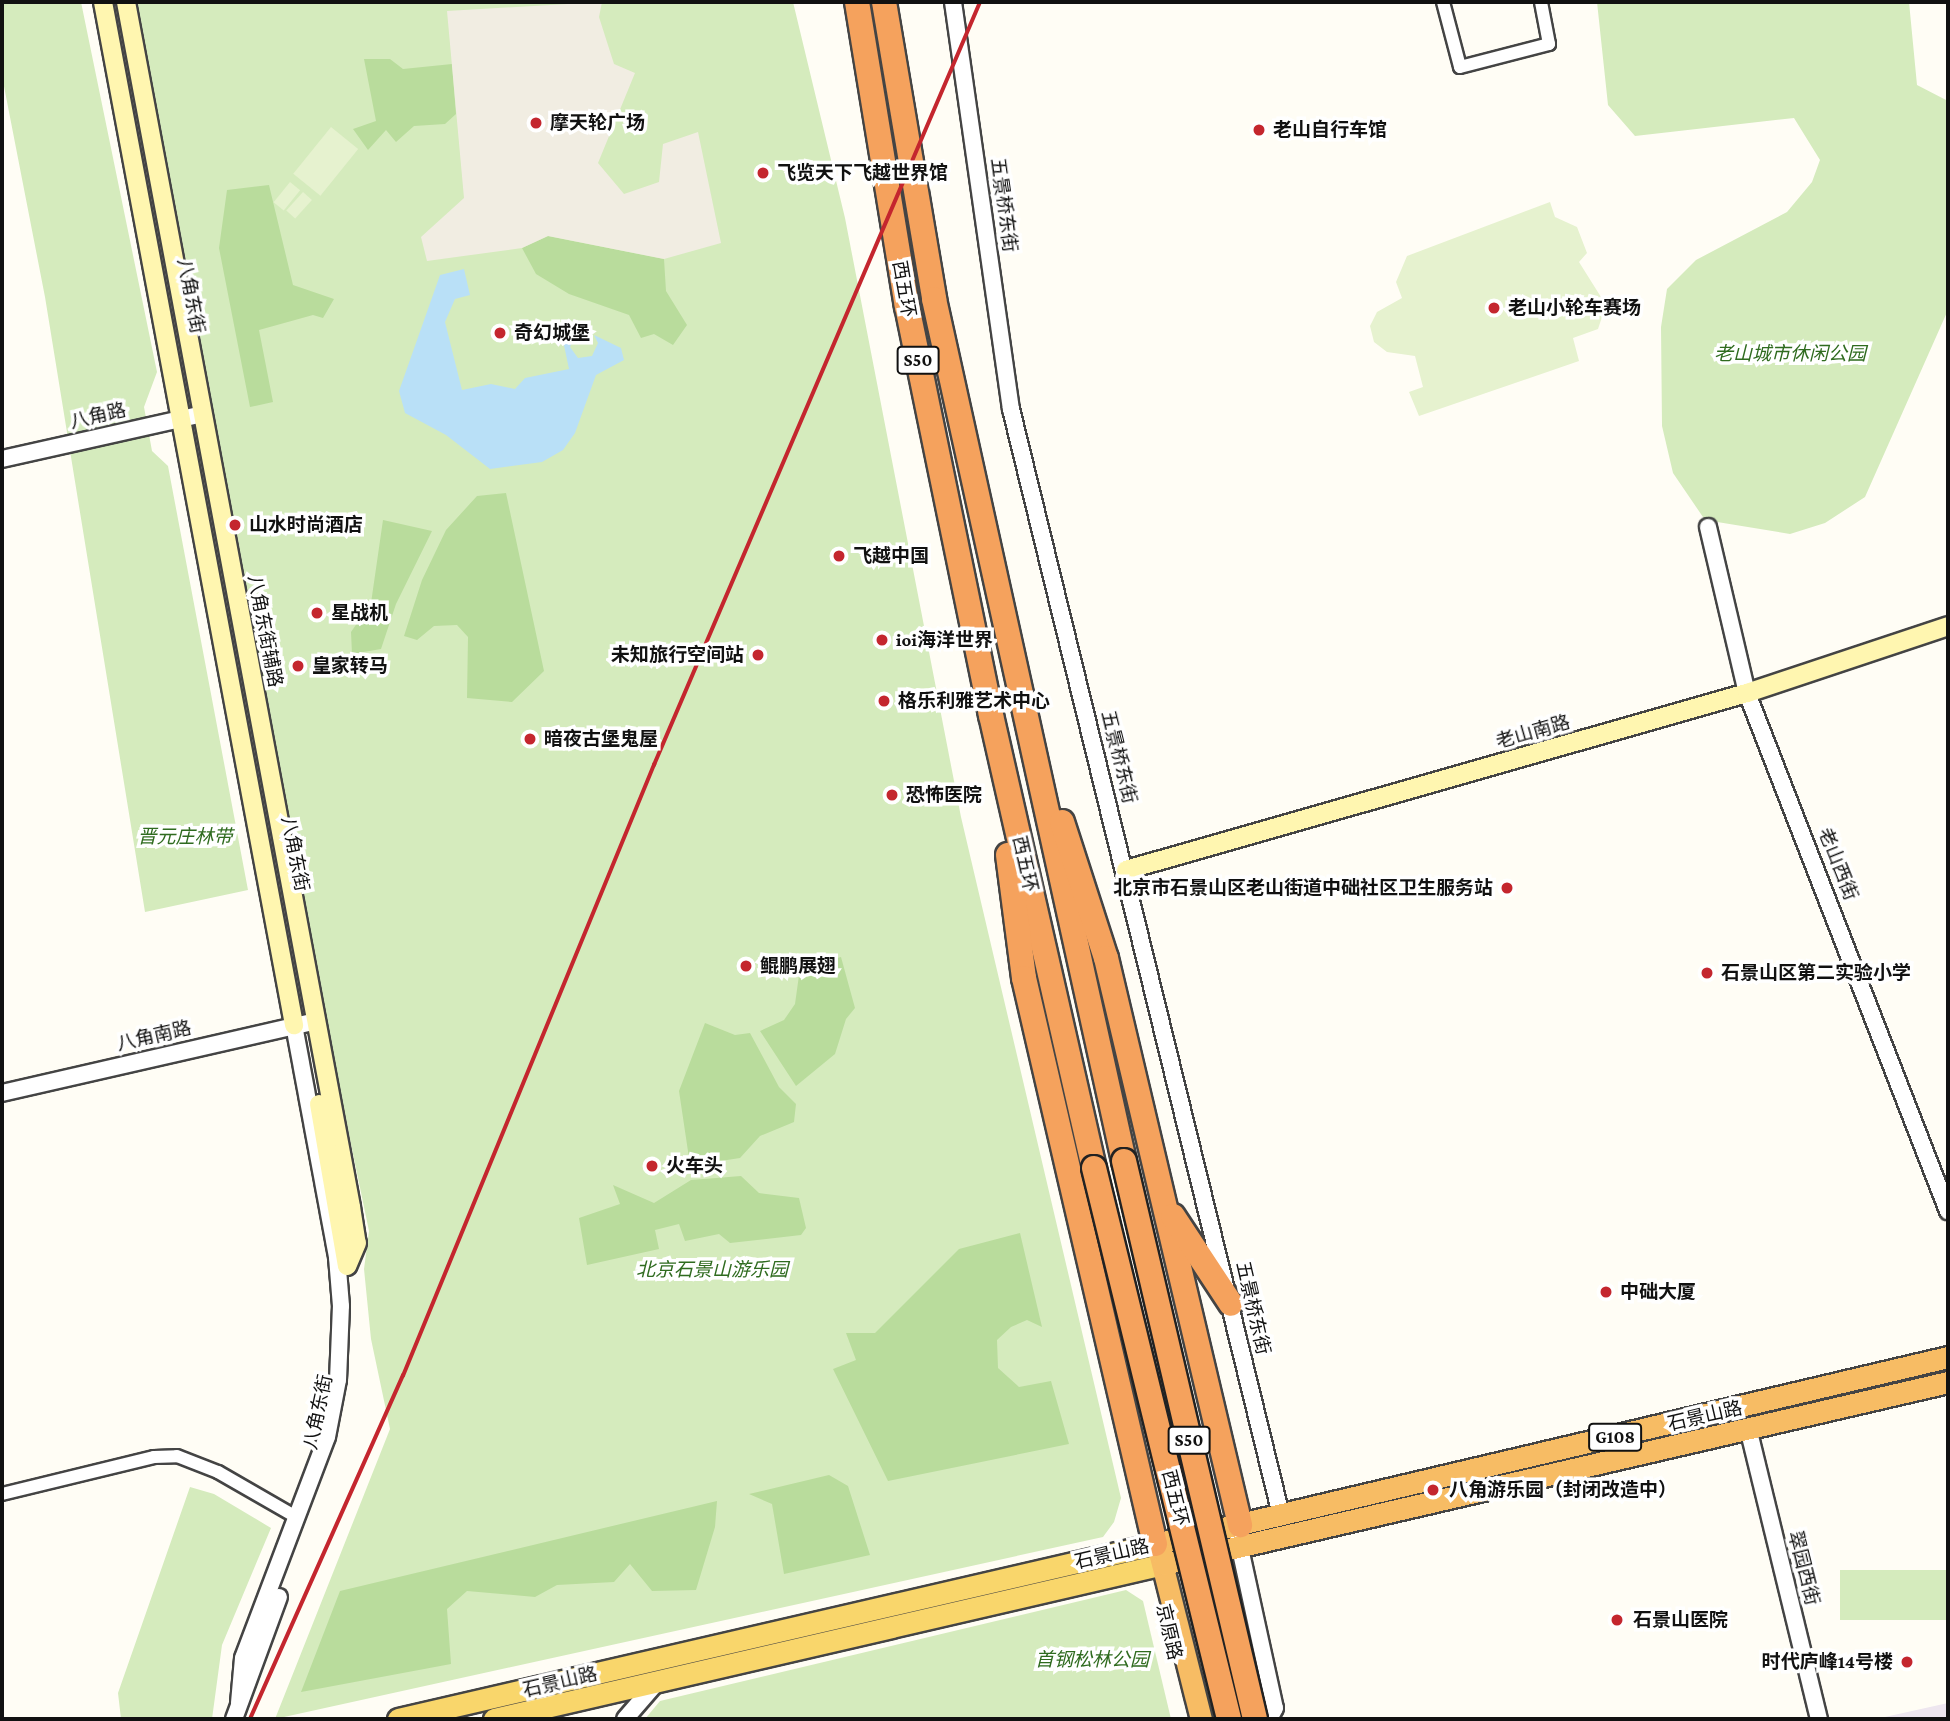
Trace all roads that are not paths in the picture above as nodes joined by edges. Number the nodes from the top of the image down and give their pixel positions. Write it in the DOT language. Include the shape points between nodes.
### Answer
graph roads {
  1 [pos="103,2"];
  2 [pos="114,2"];
  3 [pos="126,2"];
  4 [pos="857,2"];
  5 [pos="884,2"];
  6 [pos="953,2"];
  7 [pos="1443,2"];
  8 [pos="1541,2"];
  9 [pos="192,416"];
  10 [pos="2,459"];
  11 [pos="1708,527"];
  12 [pos="1948,626"];
  13 [pos="1013,668"];
  14 [pos="1747,692"];
  15 [pos="991,715"];
  16 [pos="1126,870"];
  17 [pos="305,1023"];
  18 [pos="2,1093"];
  19 [pos="1163,1200"];
  20 [pos="1948,1211"];
  21 [pos="347,1266"];
  22 [pos="1231,1304"];
  23 [pos="1948,1357"];
  24 [pos="1948,1381"];
  25 [pos="1748,1428"];
  26 [pos="2,1494"];
  27 [pos="1281,1515"];
  28 [pos="298,1518"];
  29 [pos="1238,1536"];
  30 [pos="1158,1558"];
  31 [pos="657,1682"];
  32 [pos="239,1703"];
  33 [pos="234,1719"];
  34 [pos="398,1719"];
  35 [pos="494,1719"];
  36 [pos="625,1719"];
  37 [pos="1189,1719"];
  38 [pos="1201,1719"];
  39 [pos="1229,1719"];
  40 [pos="1255,1719"];
  41 [pos="1269,1719"];
  42 [pos="1819,1719"];
  1 -- 9 [label="main road, 八角东街"];
  2 -- 9 [label="main road, 八角东街"];
  3 -- 9 [label="main road"];
  4 -- 15 [label="highway, 西五环 / S50" via="907,306"];
  5 -- 13 [label="highway, 西五环 / S50" via="934,299"];
  6 -- 16 [label="street, 五景桥东街" via="1011,409"];
  7 -- 8 [label="street" via="1460,67 1549,44"];
  9 -- 10 [label="street, 八角路"];
  9 -- 17 [label="main road, 八角东街"];
  11 -- 14 [label="street, 老山西街"];
  12 -- 14 [label="main road, 老山南路"];
  13 -- 19 [label="highway" via="1106,958"];
  13 -- 40 [label="highway, 西五环 / S50, bridge"];
  14 -- 16 [label="main road, 老山南路"];
  14 -- 20 [label="street, 老山西街"];
  15 -- 30 [label="highway" via="1024,978"];
  15 -- 39 [label="highway, 西五环 / S50, bridge" via="1094,1168"];
  16 -- 22 [label="street, 五景桥东街"];
  17 -- 18 [label="street, 八角南路"];
  17 -- 21 [label="main road, 八角东街"];
  17 -- 28 [label="street, 八角东街" via="341,1306 338,1380 327,1437"];
  19 -- 22 [label="highway"];
  19 -- 29 [label="highway"];
  21 -- 32 [label="street, 八角东街" via="350,1336 338,1435"];
  22 -- 27 [label="street, 五景桥东街"];
  23 -- 27 [label="highway, 石景山路 / G108"];
  24 -- 25 [label="highway, 石景山路 / G108"];
  25 -- 29 [label="highway, 石景山路 / G108"];
  25 -- 42 [label="street, 翠园西街"];
  26 -- 28 [label="street" via="153,1457 177,1456 218,1472"];
  27 -- 29 [label="highway, 石景山路 / G108"];
  28 -- 32 [label="street, 八角东街" via="243,1658"];
  29 -- 30 [label="highway, 石景山路 / G108"];
  29 -- 41 [label="street" via="1275,1708"];
  30 -- 31 [label="main road, 石景山路"];
  30 -- 34 [label="main road, 石景山路"];
  30 -- 37 [label="highway, 京原路"];
  30 -- 38 [label="highway, 京原路"];
  31 -- 35 [label="main road, 石景山路"];
  31 -- 36 [label="street"];
  32 -- 33 [label="street, 八角东街"];
}
